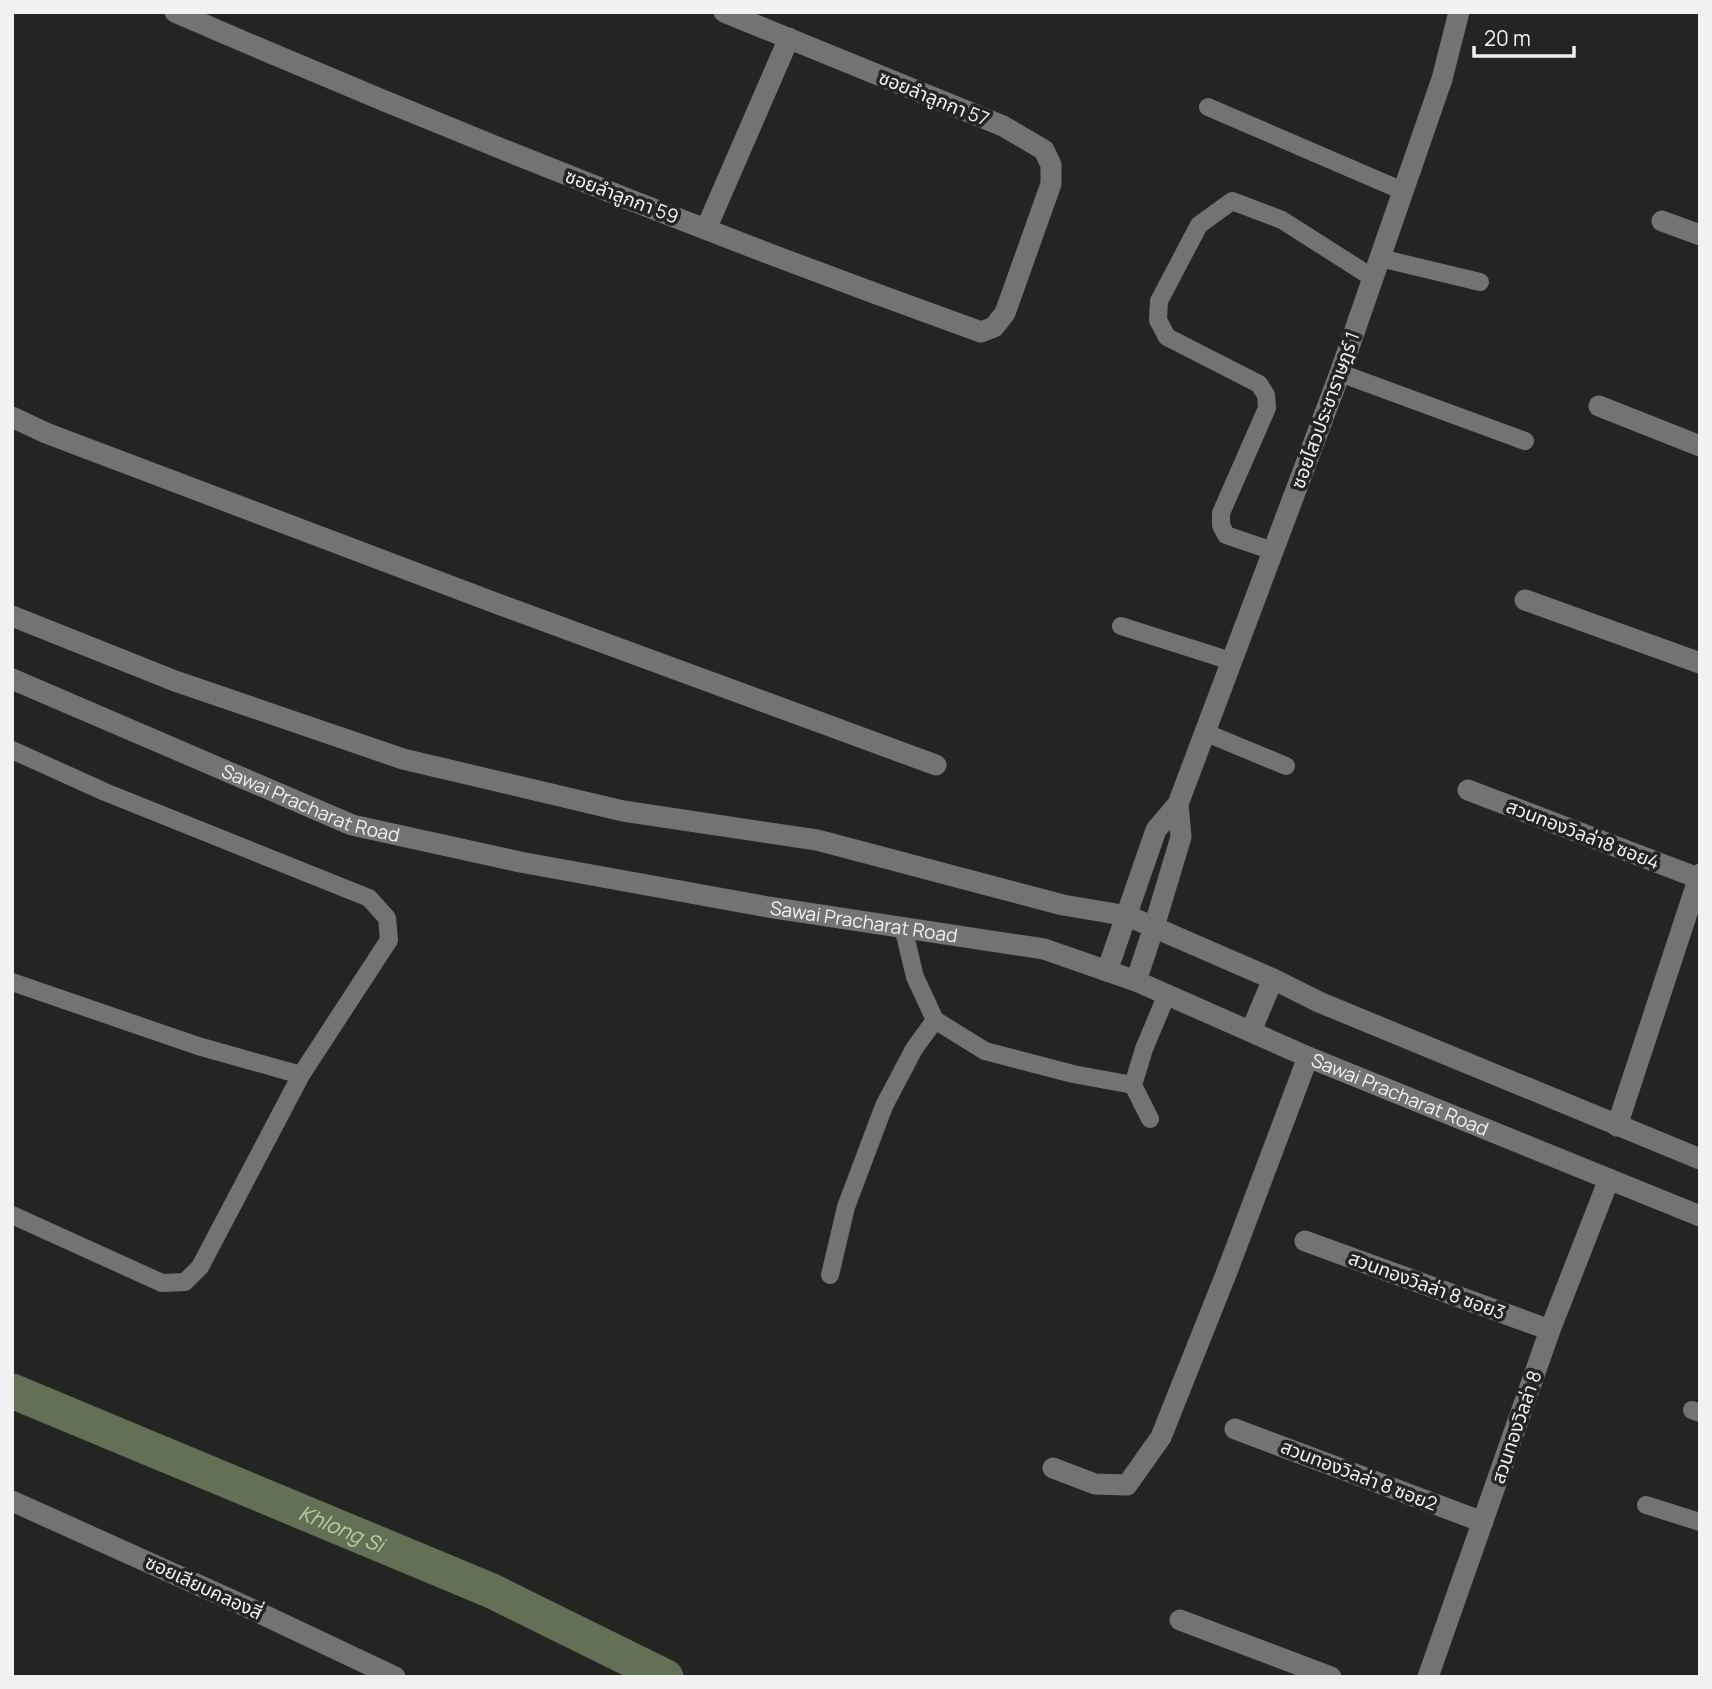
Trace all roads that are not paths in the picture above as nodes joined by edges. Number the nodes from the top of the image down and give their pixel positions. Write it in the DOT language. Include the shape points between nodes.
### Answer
graph roads {
  1 [pos="174,12"];
  2 [pos="724,12"];
  3 [pos="1459,12"];
  4 [pos="789,38"];
  5 [pos="1208,107"];
  6 [pos="1403,191"];
  7 [pos="1662,221"];
  8 [pos="706,229"];
  9 [pos="1700,234"];
  10 [pos="1027,249"];
  11 [pos="1380,258"];
  12 [pos="1373,278"];
  13 [pos="1479,282"];
  14 [pos="1340,373"];
  15 [pos="1599,406"];
  16 [pos="12,417"];
  17 [pos="1525,442"];
  18 [pos="1700,446"];
  19 [pos="1272,551"];
  20 [pos="1525,600"];
  21 [pos="12,616"];
  22 [pos="1121,626"];
  23 [pos="1231,661"];
  24 [pos="1700,663"];
  25 [pos="12,679"];
  26 [pos="1204,732"];
  27 [pos="12,750"];
  28 [pos="936,765"];
  29 [pos="1286,766"];
  30 [pos="1468,790"];
  31 [pos="1178,804"];
  32 [pos="1699,876"];
  33 [pos="1128,916"];
  34 [pos="1154,927"];
  35 [pos="904,928"];
  36 [pos="1107,971"];
  37 [pos="1273,978"];
  38 [pos="1136,981"];
  39 [pos="12,982"];
  40 [pos="1167,994"];
  41 [pos="935,1020"];
  42 [pos="1251,1031"];
  43 [pos="1308,1057"];
  44 [pos="301,1074"];
  45 [pos="1133,1085"];
  46 [pos="1150,1119"];
  47 [pos="1617,1126"];
  48 [pos="1700,1159"];
  49 [pos="1609,1179"];
  50 [pos="12,1215"];
  51 [pos="1700,1216"];
  52 [pos="1305,1241"];
  53 [pos="830,1275"];
  54 [pos="1550,1330"];
  55 [pos="1236,1429"];
  56 [pos="1053,1468"];
  57 [pos="12,1501"];
  58 [pos="1646,1505"];
  59 [pos="1483,1522"];
  60 [pos="1700,1522"];
  61 [pos="1180,1620"];
  62 [pos="395,1677"];
  63 [pos="1331,1677"];
  64 [pos="1428,1677"];
  1 -- 8 [label="street, ซอยลำลูกกา 59"];
  2 -- 4 [label="street, ซอยลำลูกกา 57"];
  3 -- 6 [label="street, ซอยไสวประชาราษฎร์ 1" via="1442,79"];
  4 -- 8 [label="street"];
  4 -- 10 [label="street, ซอยลำลูกกา 57" via="1003,127 1044,150 1051,165 1051,184"];
  5 -- 6 [label="lane"];
  6 -- 11 [label="street, ซอยไสวประชาราษฎร์ 1"];
  7 -- 9 [label="street"];
  8 -- 10 [label="street, ซอยลำลูกกา 59" via="981,332 994,327 1004,313"];
  11 -- 12 [label="street, ซอยไสวประชาราษฎร์ 1"];
  11 -- 13 [label="lane"];
  12 -- 14 [label="street, ซอยไสวประชาราษฎร์ 1"];
  12 -- 19 [label="lane" via="1282,220 1232,201 1199,225 1159,302 1158,320 1167,337 1259,384 1266,395 1267,408 1221,513 1221,525 1226,535"];
  14 -- 17 [label="lane"];
  14 -- 19 [label="street, ซอยไสวประชาราษฎร์ 1"];
  15 -- 18 [label="street"];
  16 -- 28 [label="street" via="498,604"];
  19 -- 23 [label="street, ซอยไสวประชาราษฎร์ 1"];
  20 -- 24 [label="street"];
  21 -- 33 [label="street" via="175,681 403,759 623,810 817,840 1063,905"];
  22 -- 23 [label="lane"];
  23 -- 26 [label="street, ซอยไสวประชาราษฎร์ 1"];
  25 -- 35 [label="street, Sawai Pracharat Road" via="352,825 534,864"];
  26 -- 29 [label="lane"];
  26 -- 31 [label="street, ซอยไสวประชาราษฎร์ 1"];
  27 -- 44 [label="lane" via="369,898 387,918 389,940"];
  30 -- 32 [label="street, สวนทองวิลล่า8 ซอย4"];
  31 -- 33 [label="street" via="1156,830"];
  31 -- 34 [label="street" via="1181,837"];
  32 -- 47 [label="street"];
  33 -- 34 [label="street"];
  33 -- 36 [label="street"];
  34 -- 37 [label="street"];
  34 -- 38 [label="street"];
  35 -- 36 [label="street, Sawai Pracharat Road" via="1044,949"];
  35 -- 41 [label="lane" via="915,977"];
  36 -- 38 [label="street, Sawai Pracharat Road"];
  37 -- 42 [label="street"];
  37 -- 47 [label="street" via="1319,1002"];
  38 -- 40 [label="street, Sawai Pracharat Road"];
  39 -- 44 [label="lane" via="198,1046"];
  40 -- 42 [label="street, Sawai Pracharat Road"];
  40 -- 45 [label="lane"];
  41 -- 45 [label="lane" via="985,1051"];
  41 -- 53 [label="lane" via="884,1106 846,1207"];
  42 -- 43 [label="street, Sawai Pracharat Road"];
  43 -- 49 [label="street, Sawai Pracharat Road"];
  43 -- 56 [label="street" via="1161,1437 1127,1485 1096,1484"];
  44 -- 50 [label="lane" via="200,1267 185,1282 162,1283"];
  45 -- 46 [label="lane"];
  47 -- 48 [label="street"];
  49 -- 51 [label="street, Sawai Pracharat Road"];
  49 -- 54 [label="street, สวนทองวิลล่า 8"];
  52 -- 54 [label="street, สวนทองวิลล่า 8 ซอย3"];
  54 -- 59 [label="street, สวนทองวิลล่า 8"];
  55 -- 59 [label="street, สวนทองวิลล่า 8 ซอย2"];
  57 -- 62 [label="street, ซอยเลียบคลองสี่"];
  58 -- 60 [label="lane"];
  59 -- 64 [label="street, สวนทองวิลล่า 8"];
  61 -- 63 [label="street"];
}
